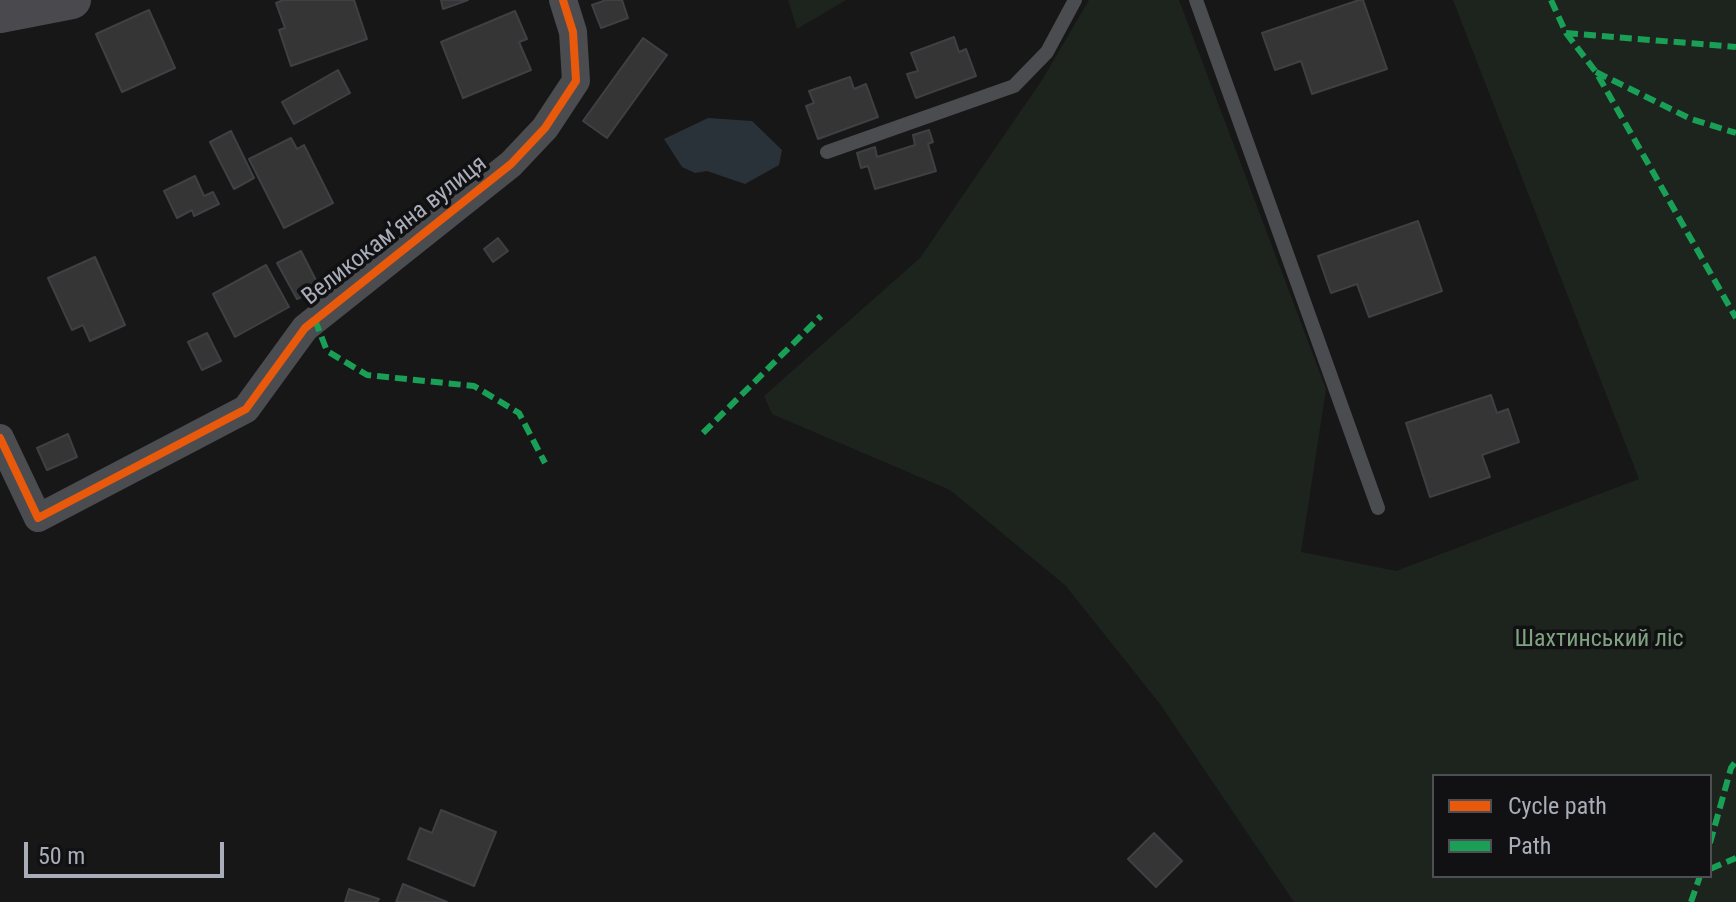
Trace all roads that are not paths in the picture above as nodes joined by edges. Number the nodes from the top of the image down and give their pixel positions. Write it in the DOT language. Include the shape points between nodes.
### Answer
graph roads {
  1 [pos="72,0"];
  2 [pos="563,0"];
  3 [pos="1075,0"];
  4 [pos="1196,0"];
  5 [pos="0,14"];
  6 [pos="827,152"];
  7 [pos="0,438"];
  8 [pos="1378,508"];
  1 -- 5 [label="street"];
  2 -- 7 [label="street, Великокамʼяна вулиця" via="573,32 576,81 545,128 511,164 305,328 246,409 38,518"];
  3 -- 6 [label="lane" via="1047,52 1014,86"];
  4 -- 8 [label="lane"];
}
